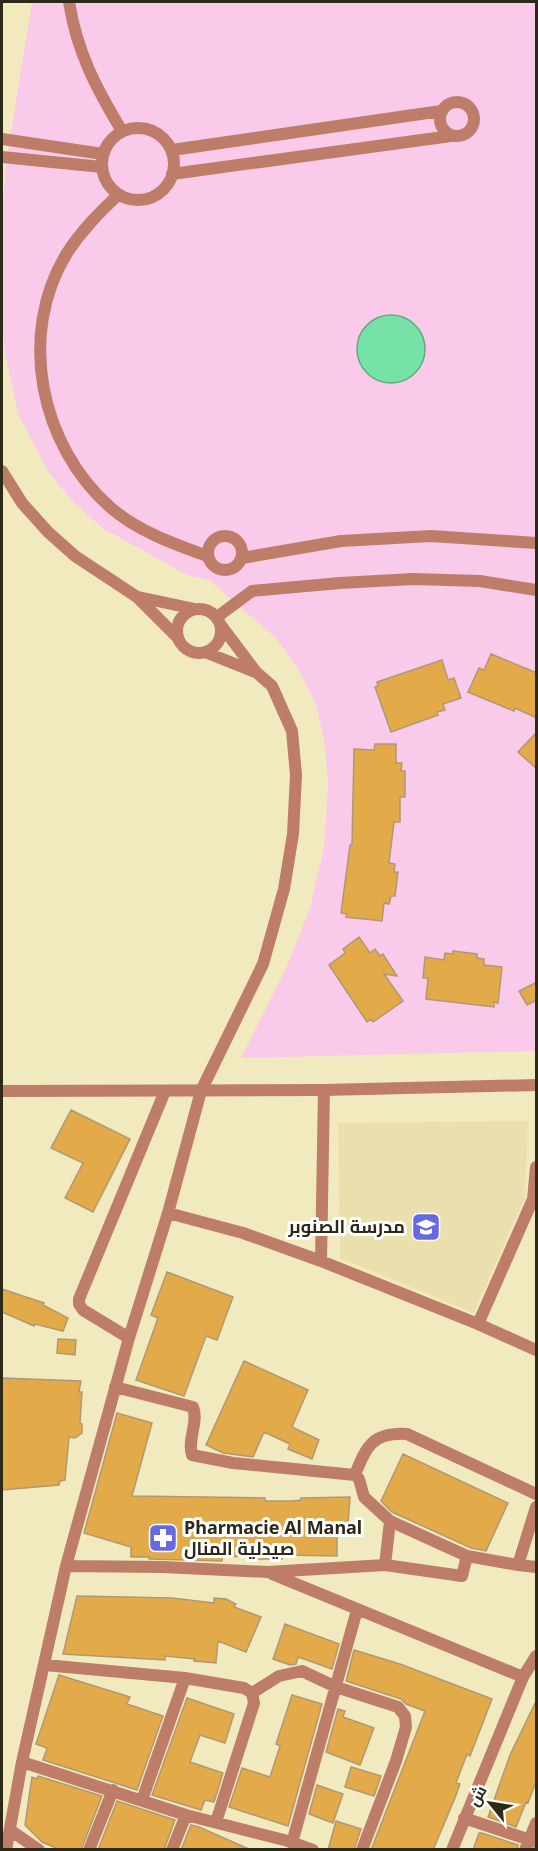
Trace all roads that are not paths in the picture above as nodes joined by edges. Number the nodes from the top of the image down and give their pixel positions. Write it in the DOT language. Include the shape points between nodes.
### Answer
graph roads {
  1 [pos="69,2"];
  2 [pos="441,111"];
  3 [pos="122,131"];
  4 [pos="451,136"];
  5 [pos="2,139"];
  6 [pos="172,150"];
  7 [pos="103,154"];
  8 [pos="2,157"];
  9 [pos="102,167"];
  10 [pos="172,174"];
  11 [pos="118,195"];
  12 [pos="2,471"];
  13 [pos="537,543"];
  14 [pos="207,556"];
  15 [pos="242,558"];
  16 [pos="537,590"];
  17 [pos="137,597"];
  18 [pos="195,609"];
  19 [pos="219,620"];
  20 [pos="178,638"];
  21 [pos="205,652"];
  22 [pos="256,672"];
  23 [pos="537,1085"];
  24 [pos="324,1090"];
  25 [pos="2,1091"];
  26 [pos="165,1091"];
  27 [pos="201,1091"];
  28 [pos="537,1167"];
  29 [pos="535,1199"];
  30 [pos="168,1214"];
  31 [pos="321,1261"];
  32 [pos="478,1324"];
  33 [pos="129,1338"];
  34 [pos="537,1350"];
  35 [pos="115,1387"];
  36 [pos="355,1476"];
  37 [pos="537,1494"];
  38 [pos="537,1507"];
  39 [pos="390,1521"];
  40 [pos="467,1556"];
  41 [pos="385,1565"];
  42 [pos="66,1566"];
  43 [pos="518,1566"];
  44 [pos="537,1567"];
  45 [pos="268,1572"];
  46 [pos="357,1610"];
  47 [pos="537,1656"];
  48 [pos="45,1665"];
  49 [pos="523,1677"];
  50 [pos="185,1678"];
  51 [pos="336,1687"];
  52 [pos="252,1693"];
  53 [pos="22,1762"];
  54 [pos="113,1790"];
  55 [pos="142,1800"];
  56 [pos="186,1815"];
  57 [pos="464,1818"];
  58 [pos="216,1822"];
  59 [pos="537,1823"];
  60 [pos="10,1830"];
  61 [pos="288,1844"];
  62 [pos="531,1844"];
  63 [pos="6,1850"];
  64 [pos="39,1850"];
  65 [pos="89,1850"];
  66 [pos="172,1850"];
  67 [pos="313,1850"];
  68 [pos="362,1850"];
  69 [pos="452,1850"];
  1 -- 3 [label="street" via="86,66"];
  2 -- 4 [label="street" via="440,123"];
  2 -- 4 [label="street" via="455,102 466,104 473,113 474,124 467,133"];
  2 -- 6 [label="street"];
  3 -- 6 [label="street" via="133,127 156,132"];
  3 -- 7 [label="street"];
  4 -- 10 [label="street"];
  5 -- 7 [label="street"];
  6 -- 10 [label="street"];
  7 -- 9 [label="street"];
  8 -- 9 [label="street"];
  9 -- 11 [label="street" via="104,178"];
  10 -- 11 [label="street" via="168,184 150,198 128,199"];
  11 -- 14 [label="street" via="89,222 66,255 50,291 40,369 47,409 62,446 83,479 111,507 143,530"];
  12 -- 17 [label="street" via="22,503 48,532 75,556"];
  13 -- 15 [label="street" via="431,536 341,541"];
  14 -- 15 [label="street" via="213,567 224,571 235,568"];
  14 -- 15 [label="street" via="213,540 229,536 241,547"];
  16 -- 19 [label="street" via="480,581 413,579 252,591"];
  17 -- 18 [label="street"];
  17 -- 20 [label="street"];
  18 -- 19 [label="street" via="207,609"];
  18 -- 20 [label="street" via="182,616"];
  19 -- 21 [label="street" via="222,631 217,644"];
  19 -- 22 [label="street"];
  20 -- 21 [label="street" via="186,649"];
  21 -- 22 [label="street"];
  22 -- 27 [label="street" via="272,686 292,731 296,775 293,834 284,889 263,964"];
  23 -- 24 [label="street"];
  24 -- 27 [label="street"];
  24 -- 31 [label="street"];
  25 -- 26 [label="street"];
  26 -- 27 [label="street"];
  26 -- 33 [label="street" via="79,1299 83,1310"];
  27 -- 30 [label="street"];
  28 -- 29 [label="street"];
  29 -- 32 [label="street"];
  30 -- 31 [label="street" via="243,1233"];
  30 -- 33 [label="street"];
  31 -- 32 [label="street"];
  32 -- 34 [label="street"];
  33 -- 35 [label="street"];
  35 -- 36 [label="street" via="193,1407 192,1455"];
  35 -- 42 [label="street"];
  36 -- 37 [label="street" via="375,1439 384,1434 407,1434"];
  36 -- 39 [label="street" via="364,1497"];
  38 -- 43 [label="street"];
  39 -- 40 [label="street"];
  39 -- 41 [label="street"];
  40 -- 41 [label="street" via="462,1576"];
  40 -- 43 [label="street"];
  41 -- 45 [label="street"];
  42 -- 45 [label="street"];
  42 -- 48 [label="street"];
  43 -- 44 [label="street"];
  45 -- 46 [label="street"];
  46 -- 49 [label="street"];
  46 -- 51 [label="street"];
  47 -- 49 [label="street"];
  48 -- 50 [label="street"];
  48 -- 53 [label="street"];
  49 -- 57 [label="street"];
  50 -- 52 [label="street" via="244,1688"];
  50 -- 55 [label="street"];
  51 -- 52 [label="street" via="302,1671 279,1676"];
  51 -- 61 [label="street"];
  51 -- 68 [label="street" via="398,1707 405,1716 406,1727 396,1761"];
  52 -- 58 [label="street" via="254,1703"];
  53 -- 54 [label="street"];
  53 -- 60 [label="street"];
  54 -- 55 [label="street"];
  54 -- 65 [label="street"];
  55 -- 56 [label="street"];
  56 -- 58 [label="street"];
  56 -- 66 [label="street"];
  57 -- 62 [label="street"];
  57 -- 69 [label="street"];
  58 -- 61 [label="street"];
  59 -- 62 [label="street"];
  60 -- 63 [label="street"];
  60 -- 64 [label="street"];
  61 -- 67 [label="street"];
}
